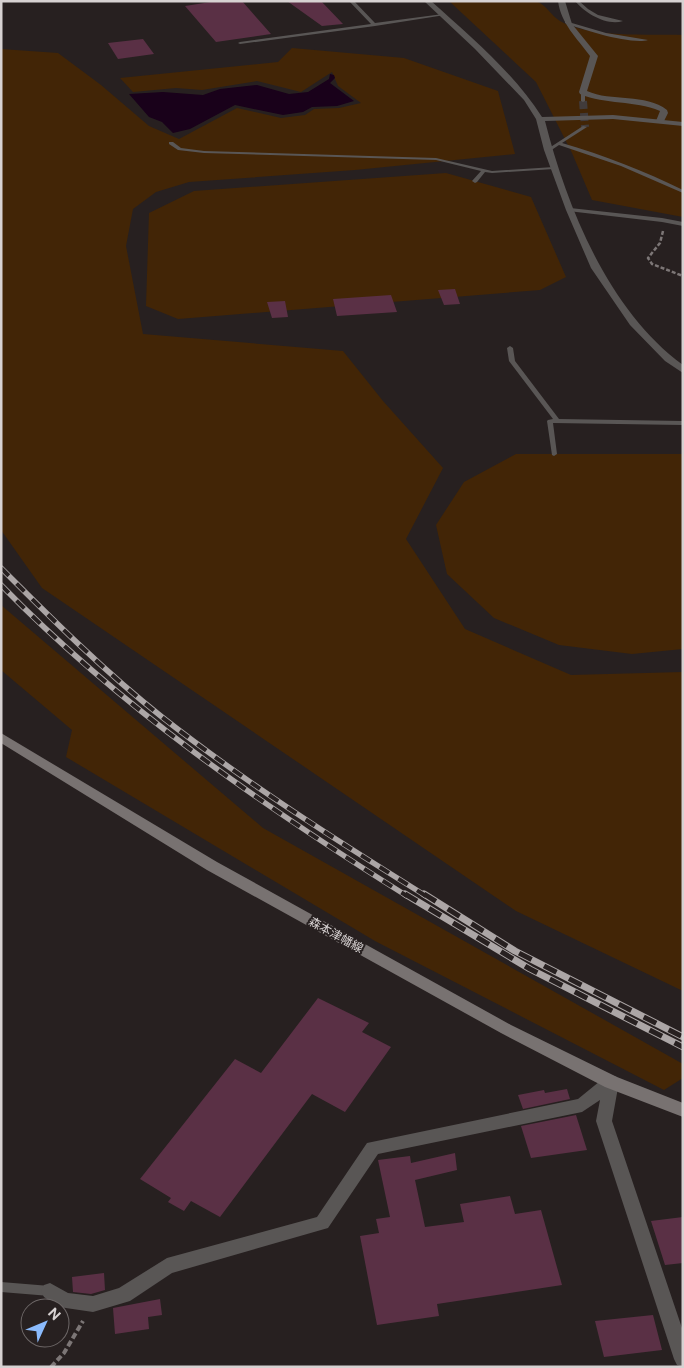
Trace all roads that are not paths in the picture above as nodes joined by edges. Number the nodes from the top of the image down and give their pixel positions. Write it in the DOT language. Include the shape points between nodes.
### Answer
graph roads {
  1 [pos="351,1"];
  2 [pos="427,1"];
  3 [pos="561,1"];
  4 [pos="577,1"];
  5 [pos="443,15"];
  6 [pos="621,21"];
  7 [pos="567,22"];
  8 [pos="375,24"];
  9 [pos="646,40"];
  10 [pos="240,43"];
  11 [pos="583,92"];
  12 [pos="583,101"];
  13 [pos="540,119"];
  14 [pos="660,122"];
  15 [pos="683,124"];
  16 [pos="585,127"];
  17 [pos="171,143"];
  18 [pos="560,144"];
  19 [pos="548,150"];
  20 [pos="554,168"];
  21 [pos="484,170"];
  22 [pos="476,181"];
  23 [pos="683,192"];
  24 [pos="570,210"];
  25 [pos="683,224"];
  26 [pos="510,348"];
  27 [pos="683,370"];
  28 [pos="558,422"];
  29 [pos="683,423"];
  30 [pos="554,454"];
  31 [pos="1,737"];
  32 [pos="611,1082"];
  33 [pos="683,1110"];
  34 [pos="1,1287"];
  35 [pos="50,1291"];
  36 [pos="683,1359"];
  1 -- 8 [label="lane"];
  2 -- 5 [label="street"];
  3 -- 7 [label="street"];
  4 -- 6 [label="lane" via="593,15"];
  5 -- 8 [label="lane"];
  5 -- 13 [label="street" via="526,99"];
  7 -- 9 [label="lane" via="591,32"];
  7 -- 11 [label="street" via="594,56"];
  8 -- 10 [label="lane"];
  11 -- 12 [label="lane"];
  11 -- 14 [label="street" via="596,98 653,105 663,110"];
  13 -- 14 [label="street" via="613,117"];
  13 -- 19 [label="street"];
  14 -- 15 [label="street"];
  16 -- 18 [label="lane"];
  17 -- 21 [label="lane" via="180,149 204,152 436,159"];
  18 -- 19 [label="lane"];
  18 -- 23 [label="lane" via="635,169"];
  19 -- 20 [label="street"];
  20 -- 21 [label="lane"];
  20 -- 24 [label="street"];
  21 -- 22 [label="lane"];
  24 -- 25 [label="lane"];
  24 -- 27 [label="street" via="596,268 633,323"];
  26 -- 28 [label="lane" via="512,361"];
  28 -- 29 [label="lane"];
  28 -- 30 [label="lane" via="550,422"];
  31 -- 32 [label="main road, 森本津幡線" via="212,866 506,1029"];
  32 -- 33 [label="main road, 森本津幡線"];
  32 -- 35 [label="street" via="582,1105 373,1148 322,1223 167,1266 124,1295 94,1304 64,1301"];
  32 -- 36 [label="street" via="604,1121"];
  34 -- 35 [label="lane"];
}
